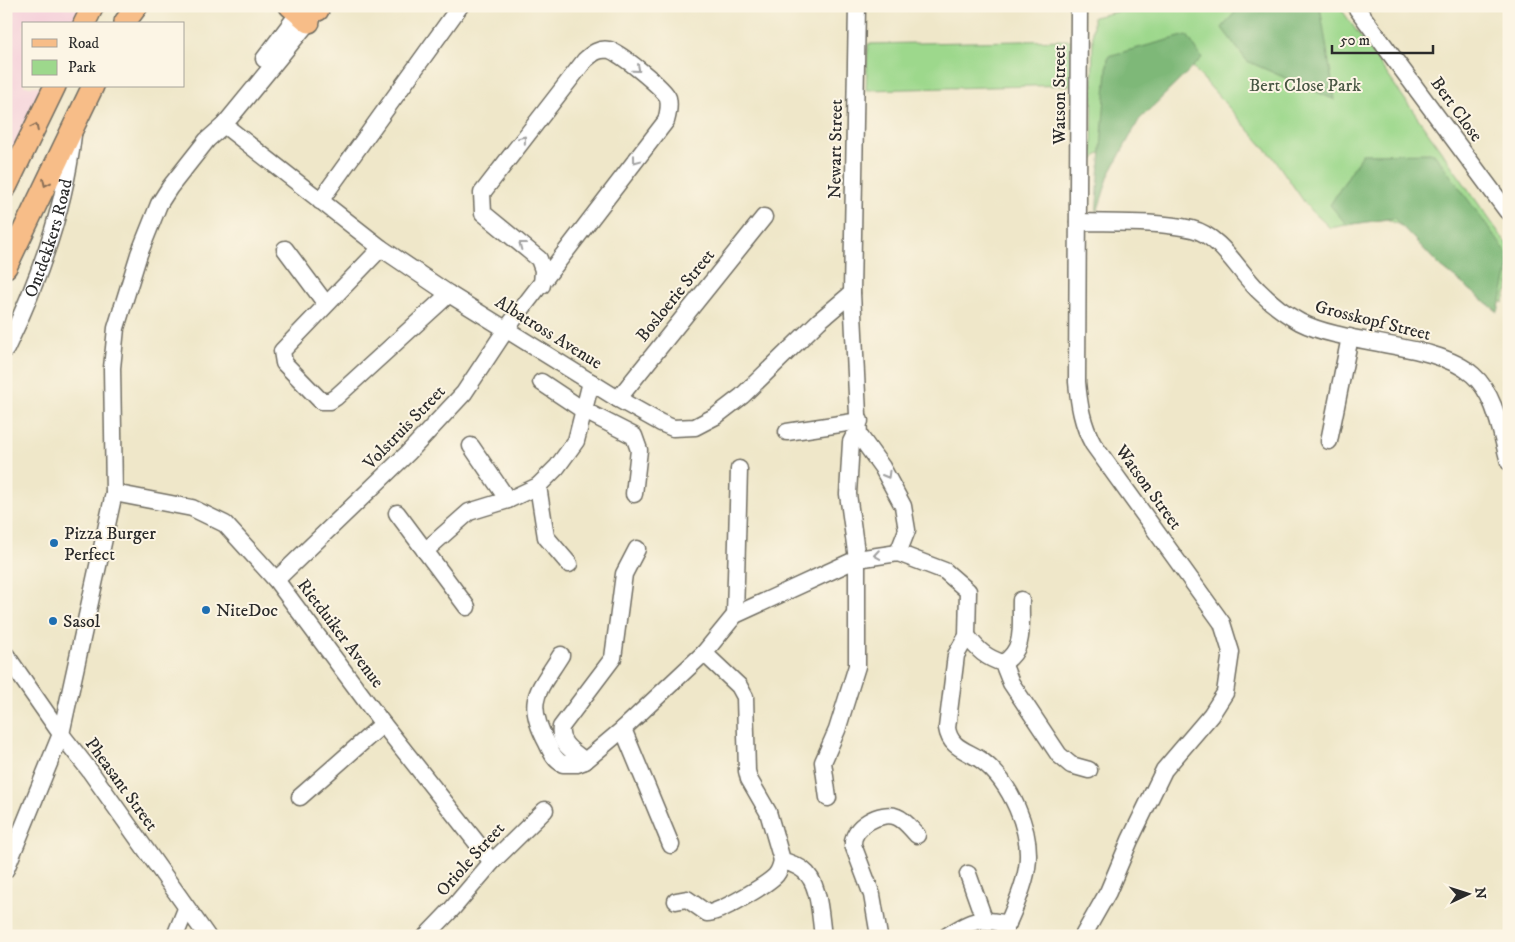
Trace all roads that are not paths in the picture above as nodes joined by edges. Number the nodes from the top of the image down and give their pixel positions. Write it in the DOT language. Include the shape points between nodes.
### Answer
graph roads {
  1 [pos="93,6"];
  2 [pos="460,6"];
  3 [pos="857,6"];
  4 [pos="1079,6"];
  5 [pos="1355,6"];
  6 [pos="308,10"];
  7 [pos="85,22"];
  8 [pos="53,88"];
  9 [pos="92,88"];
  10 [pos="74,123"];
  11 [pos="224,125"];
  12 [pos="207,140"];
  13 [pos="6,187"];
  14 [pos="320,201"];
  15 [pos="1507,211"];
  16 [pos="764,217"];
  17 [pos="1078,222"];
  18 [pos="381,248"];
  19 [pos="285,249"];
  20 [pos="6,266"];
  21 [pos="542,285"];
  22 [pos="852,292"];
  23 [pos="449,294"];
  24 [pos="326,304"];
  25 [pos="507,328"];
  26 [pos="1350,337"];
  27 [pos="6,349"];
  28 [pos="541,382"];
  29 [pos="591,382"];
  30 [pos="618,399"];
  31 [pos="583,410"];
  32 [pos="860,428"];
  33 [pos="787,432"];
  34 [pos="1329,441"];
  35 [pos="471,446"];
  36 [pos="1509,462"];
  37 [pos="738,469"];
  38 [pos="538,486"];
  39 [pos="114,493"];
  40 [pos="634,494"];
  41 [pos="508,500"];
  42 [pos="397,513"];
  43 [pos="637,550"];
  44 [pos="425,551"];
  45 [pos="898,552"];
  46 [pos="856,559"];
  47 [pos="569,564"];
  48 [pos="276,580"];
  49 [pos="1021,600"];
  50 [pos="467,607"];
  51 [pos="736,616"];
  52 [pos="967,636"];
  53 [pos="704,653"];
  54 [pos="6,655"];
  55 [pos="561,655"];
  56 [pos="1003,663"];
  57 [pos="383,724"];
  58 [pos="623,729"];
  59 [pos="60,734"];
  60 [pos="585,760"];
  61 [pos="1089,770"];
  62 [pos="300,797"];
  63 [pos="828,798"];
  64 [pos="544,810"];
  65 [pos="918,836"];
  66 [pos="671,846"];
  67 [pos="782,860"];
  68 [pos="492,862"];
  69 [pos="6,869"];
  70 [pos="968,874"];
  71 [pos="676,901"];
  72 [pos="186,909"];
  73 [pos="984,919"];
  74 [pos="1005,930"];
  75 [pos="175,936"];
  76 [pos="207,936"];
  77 [pos="426,936"];
  78 [pos="823,936"];
  79 [pos="879,936"];
  80 [pos="947,936"];
  81 [pos="1083,936"];
  1 -- 7 [label="main road"];
  2 -- 14 [label="street"];
  3 -- 22 [label="street, Newart Street"];
  4 -- 17 [label="street, Watson Street"];
  5 -- 15 [label="street, Bert Close"];
  6 -- 11 [label="street"];
  6 -- 12 [label="street" via="229,105"];
  13 -- 8 [label="main road, one-way"];
  9 -- 10 [label="main road, Ontdekkers Road"];
  10 -- 20 [label="main road, Ontdekkers Road, one-way"];
  10 -- 27 [label="street, Ontdekkers Road" via="62,196 28,302"];
  11 -- 12 [label="street"];
  11 -- 14 [label="street, Albatross Avenue"];
  12 -- 39 [label="street" via="159,204 139,254 116,328 112,368"];
  14 -- 18 [label="street, Albatross Avenue"];
  16 -- 30 [label="street, Bosloerie Street"];
  17 -- 26 [label="street, Grosskopf Street" via="1141,224 1201,232 1226,253 1257,290 1276,306 1302,322"];
  17 -- 81 [label="street, Watson Street" via="1077,382 1085,427 1093,444 1222,623 1231,652 1225,693 1211,715 1164,770 1108,892"];
  18 -- 23 [label="street, Albatross Avenue"];
  18 -- 24 [label="street"];
  19 -- 24 [label="street"];
  21 -- 21 [label="street, Volstruis Street, one-way" via="540,259 483,213 481,199 484,187 592,53 607,49 618,53 668,98 666,121"];
  21 -- 25 [label="street, Volstruis Street"];
  22 -- 30 [label="street, Albatross Avenue" via="742,396 702,424 686,429 673,428"];
  22 -- 32 [label="street, Newart Street"];
  23 -- 24 [label="street" via="336,397 324,402 287,368 282,356 286,346"];
  23 -- 25 [label="street, Albatross Avenue"];
  25 -- 29 [label="street, Albatross Avenue"];
  25 -- 48 [label="street, Volstruis Street" via="464,393 408,454"];
  26 -- 34 [label="street"];
  26 -- 36 [label="street, Grosskopf Street" via="1439,357 1457,363 1474,375 1493,406"];
  28 -- 31 [label="street"];
  29 -- 30 [label="street, Albatross Avenue"];
  29 -- 31 [label="street"];
  31 -- 38 [label="street" via="572,449"];
  31 -- 40 [label="street" via="634,436 639,450"];
  32 -- 33 [label="street"];
  32 -- 45 [label="street, one-way" via="906,513 907,530"];
  32 -- 46 [label="street" via="851,442 849,474 850,521"];
  35 -- 41 [label="street"];
  37 -- 51 [label="street"];
  38 -- 41 [label="street"];
  38 -- 47 [label="street" via="546,537"];
  39 -- 48 [label="street, Rietduiker Avenue" via="192,508 217,518"];
  39 -- 59 [label="street"];
  41 -- 44 [label="street" via="469,512"];
  42 -- 44 [label="street"];
  43 -- 60 [label="street" via="624,574 613,658 561,727 565,744"];
  44 -- 50 [label="street"];
  45 -- 46 [label="street, one-way"];
  45 -- 52 [label="street" via="945,571 962,584 969,598"];
  46 -- 51 [label="street"];
  46 -- 63 [label="street" via="857,666 837,730 823,762"];
  48 -- 57 [label="street, Rietduiker Avenue"];
  49 -- 56 [label="street" via="1017,651"];
  51 -- 53 [label="street"];
  52 -- 56 [label="street" via="984,656"];
  52 -- 74 [label="street" via="956,655 948,737 996,774 1024,829 1027,868"];
  53 -- 58 [label="street"];
  53 -- 67 [label="street" via="739,686 745,697 749,780 768,812"];
  54 -- 59 [label="street, Pheasant Street"];
  55 -- 60 [label="street" via="538,692 534,714 560,763 573,765"];
  56 -- 61 [label="street" via="1011,683 1059,755 1071,765"];
  57 -- 62 [label="street"];
  57 -- 68 [label="street, Rietduiker Avenue"];
  58 -- 60 [label="street"];
  58 -- 66 [label="street"];
  59 -- 69 [label="street"];
  59 -- 72 [label="street, Pheasant Street" via="90,771"];
  64 -- 68 [label="street, Oriole Street"];
  65 -- 79 [label="street" via="900,818 888,815 864,824 853,838 872,895"];
  67 -- 71 [label="street" via="772,879 719,911 707,913 687,899"];
  67 -- 78 [label="street" via="802,869 809,877"];
  68 -- 77 [label="street, Oriole Street"];
  70 -- 73 [label="street"];
  72 -- 75 [label="street"];
  72 -- 76 [label="street, Pheasant Street"];
  73 -- 74 [label="street"];
  73 -- 80 [label="street" via="967,922"];
}
